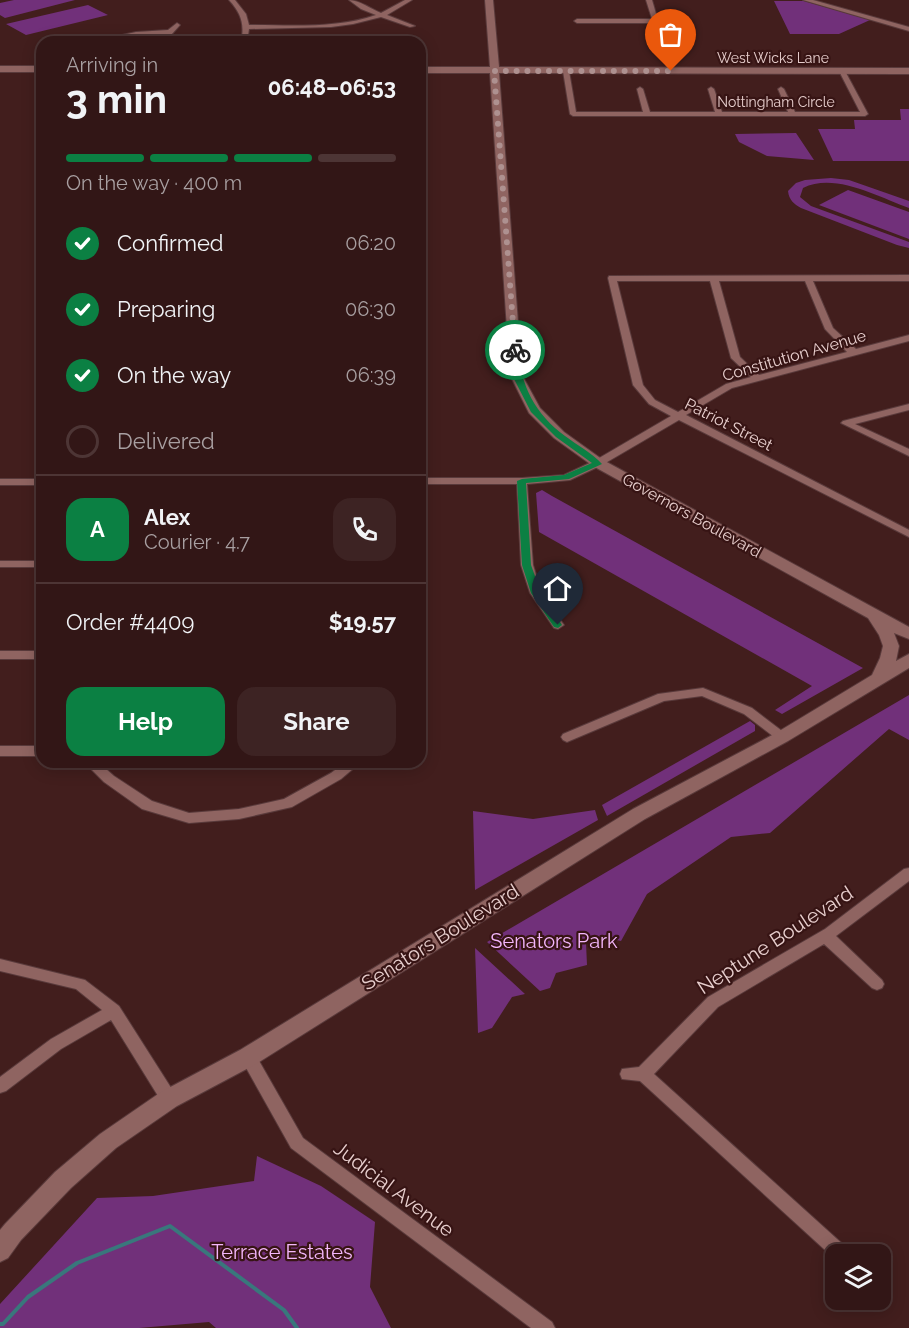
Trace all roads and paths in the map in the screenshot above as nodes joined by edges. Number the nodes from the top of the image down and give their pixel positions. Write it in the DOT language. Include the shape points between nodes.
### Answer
graph roads {
  1 [pos="232,0"];
  2 [pos="352,0"];
  3 [pos="410,0"];
  4 [pos="489,0"];
  5 [pos="650,0"];
  6 [pos="806,0"];
  7 [pos="381,14"];
  8 [pos="577,21"];
  9 [pos="654,21"];
  10 [pos="177,25"];
  11 [pos="412,26"];
  12 [pos="246,27"];
  13 [pos="909,29"];
  14 [pos="171,32"];
  15 [pos="125,36"];
  16 [pos="169,36"];
  17 [pos="245,36"];
  18 [pos="0,69"];
  19 [pos="36,69"];
  20 [pos="426,70"];
  21 [pos="494,71"];
  22 [pos="566,71"];
  23 [pos="671,71"];
  24 [pos="842,71"];
  25 [pos="909,71"];
  26 [pos="640,89"];
  27 [pos="711,89"];
  28 [pos="781,89"];
  29 [pos="646,114"];
  30 [pos="719,114"];
  31 [pos="792,114"];
  32 [pos="714,278"];
  33 [pos="808,278"];
  34 [pos="909,278"];
  35 [pos="909,338"];
  36 [pos="853,352"];
  37 [pos="757,378"];
  38 [pos="909,407"];
  39 [pos="679,416"];
  40 [pos="909,453"];
  41 [pos="598,464"];
  42 [pos="426,481"];
  43 [pos="522,481"];
  44 [pos="0,482"];
  45 [pos="36,482"];
  46 [pos="909,534"];
  47 [pos="0,564"];
  48 [pos="36,564"];
  49 [pos="873,614"];
  50 [pos="558,625"];
  51 [pos="909,634"];
  52 [pos="0,655"];
  53 [pos="36,655"];
  54 [pos="909,660"];
  55 [pos="909,671"];
  56 [pos="878,678"];
  57 [pos="567,737"];
  58 [pos="782,737"];
  59 [pos="0,751"];
  60 [pos="36,751"];
  61 [pos="97,768"];
  62 [pos="347,768"];
  63 [pos="909,873"];
  64 [pos="825,936"];
  65 [pos="0,965"];
  66 [pos="877,984"];
  67 [pos="114,1011"];
  68 [pos="248,1057"];
  69 [pos="0,1086"];
  70 [pos="169,1099"];
  71 [pos="830,1244"];
  72 [pos="0,1250"];
  73 [pos="546,1328"];
  1 -- 12 [label="street" via="242,8"];
  2 -- 7 [label="street"];
  3 -- 7 [label="street"];
  4 -- 21 [label="main road, Governors Boulevard"];
  5 -- 9 [label="street"];
  6 -- 13 [label="street"];
  7 -- 11 [label="street"];
  7 -- 12 [label="street" via="326,25"];
  8 -- 9 [label="street"];
  9 -- 23 [label="street"];
  10 -- 14 [label="street"];
  12 -- 17 [label="street"];
  14 -- 15 [label="street"];
  14 -- 16 [label="street"];
  18 -- 19 [label="main road"];
  20 -- 21 [label="main road, West Wicks Lane"];
  21 -- 22 [label="main road, West Wicks Lane"];
  21 -- 41 [label="main road, Governors Boulevard" via="516,375 534,410"];
  22 -- 23 [label="main road, West Wicks Lane"];
  22 -- 29 [label="street, Nottingham Circle" via="573,114"];
  23 -- 24 [label="main road, West Wicks Lane"];
  24 -- 25 [label="main road, West Wicks Lane"];
  24 -- 31 [label="street, Nottingham Circle" via="865,114"];
  26 -- 29 [label="street"];
  27 -- 30 [label="street"];
  28 -- 31 [label="street"];
  29 -- 30 [label="street, Nottingham Circle"];
  30 -- 31 [label="street, Nottingham Circle"];
  32 -- 33 [label="street"];
  32 -- 37 [label="street" via="736,358"];
  32 -- 39 [label="street, Patriot Street" via="612,278 638,385 652,402"];
  33 -- 34 [label="street"];
  33 -- 36 [label="street" via="829,329"];
  35 -- 36 [label="street, Constitution Avenue"];
  36 -- 37 [label="street, Constitution Avenue"];
  37 -- 39 [label="street, Constitution Avenue" via="729,386"];
  38 -- 40 [label="street" via="846,423"];
  39 -- 41 [label="street, Constitution Avenue"];
  39 -- 46 [label="street, Patriot Street"];
  41 -- 43 [label="street, Constitution Avenue" via="566,478"];
  41 -- 49 [label="main road, Governors Boulevard"];
  42 -- 43 [label="street, Constitution Avenue"];
  43 -- 50 [label="street" via="526,565 536,593"];
  44 -- 45 [label="street"];
  47 -- 48 [label="street"];
  49 -- 51 [label="main road, Governors Boulevard"];
  49 -- 56 [label="main road" via="891,640 892,649"];
  52 -- 53 [label="street"];
  54 -- 56 [label="main road, Senators Boulevard"];
  55 -- 56 [label="main road"];
  56 -- 58 [label="main road, Senators Boulevard"];
  57 -- 58 [label="street" via="662,697 703,692 748,711"];
  58 -- 68 [label="main road, Senators Boulevard" via="639,814"];
  59 -- 60 [label="street"];
  61 -- 62 [label="street" via="147,805 189,818 239,814 287,803"];
  63 -- 64 [label="street, Neptune Boulevard"];
  64 -- 66 [label="street"];
  64 -- 71 [label="street, Neptune Boulevard" via="713,1002 636,1074"];
  65 -- 67 [label="street" via="80,984"];
  67 -- 69 [label="street" via="56,1044"];
  67 -- 70 [label="street"];
  68 -- 70 [label="main road, Senators Boulevard"];
  68 -- 73 [label="street, Judicial Avenue" via="297,1143"];
  70 -- 72 [label="main road, Senators Boulevard" via="108,1141 63,1180"];
}
